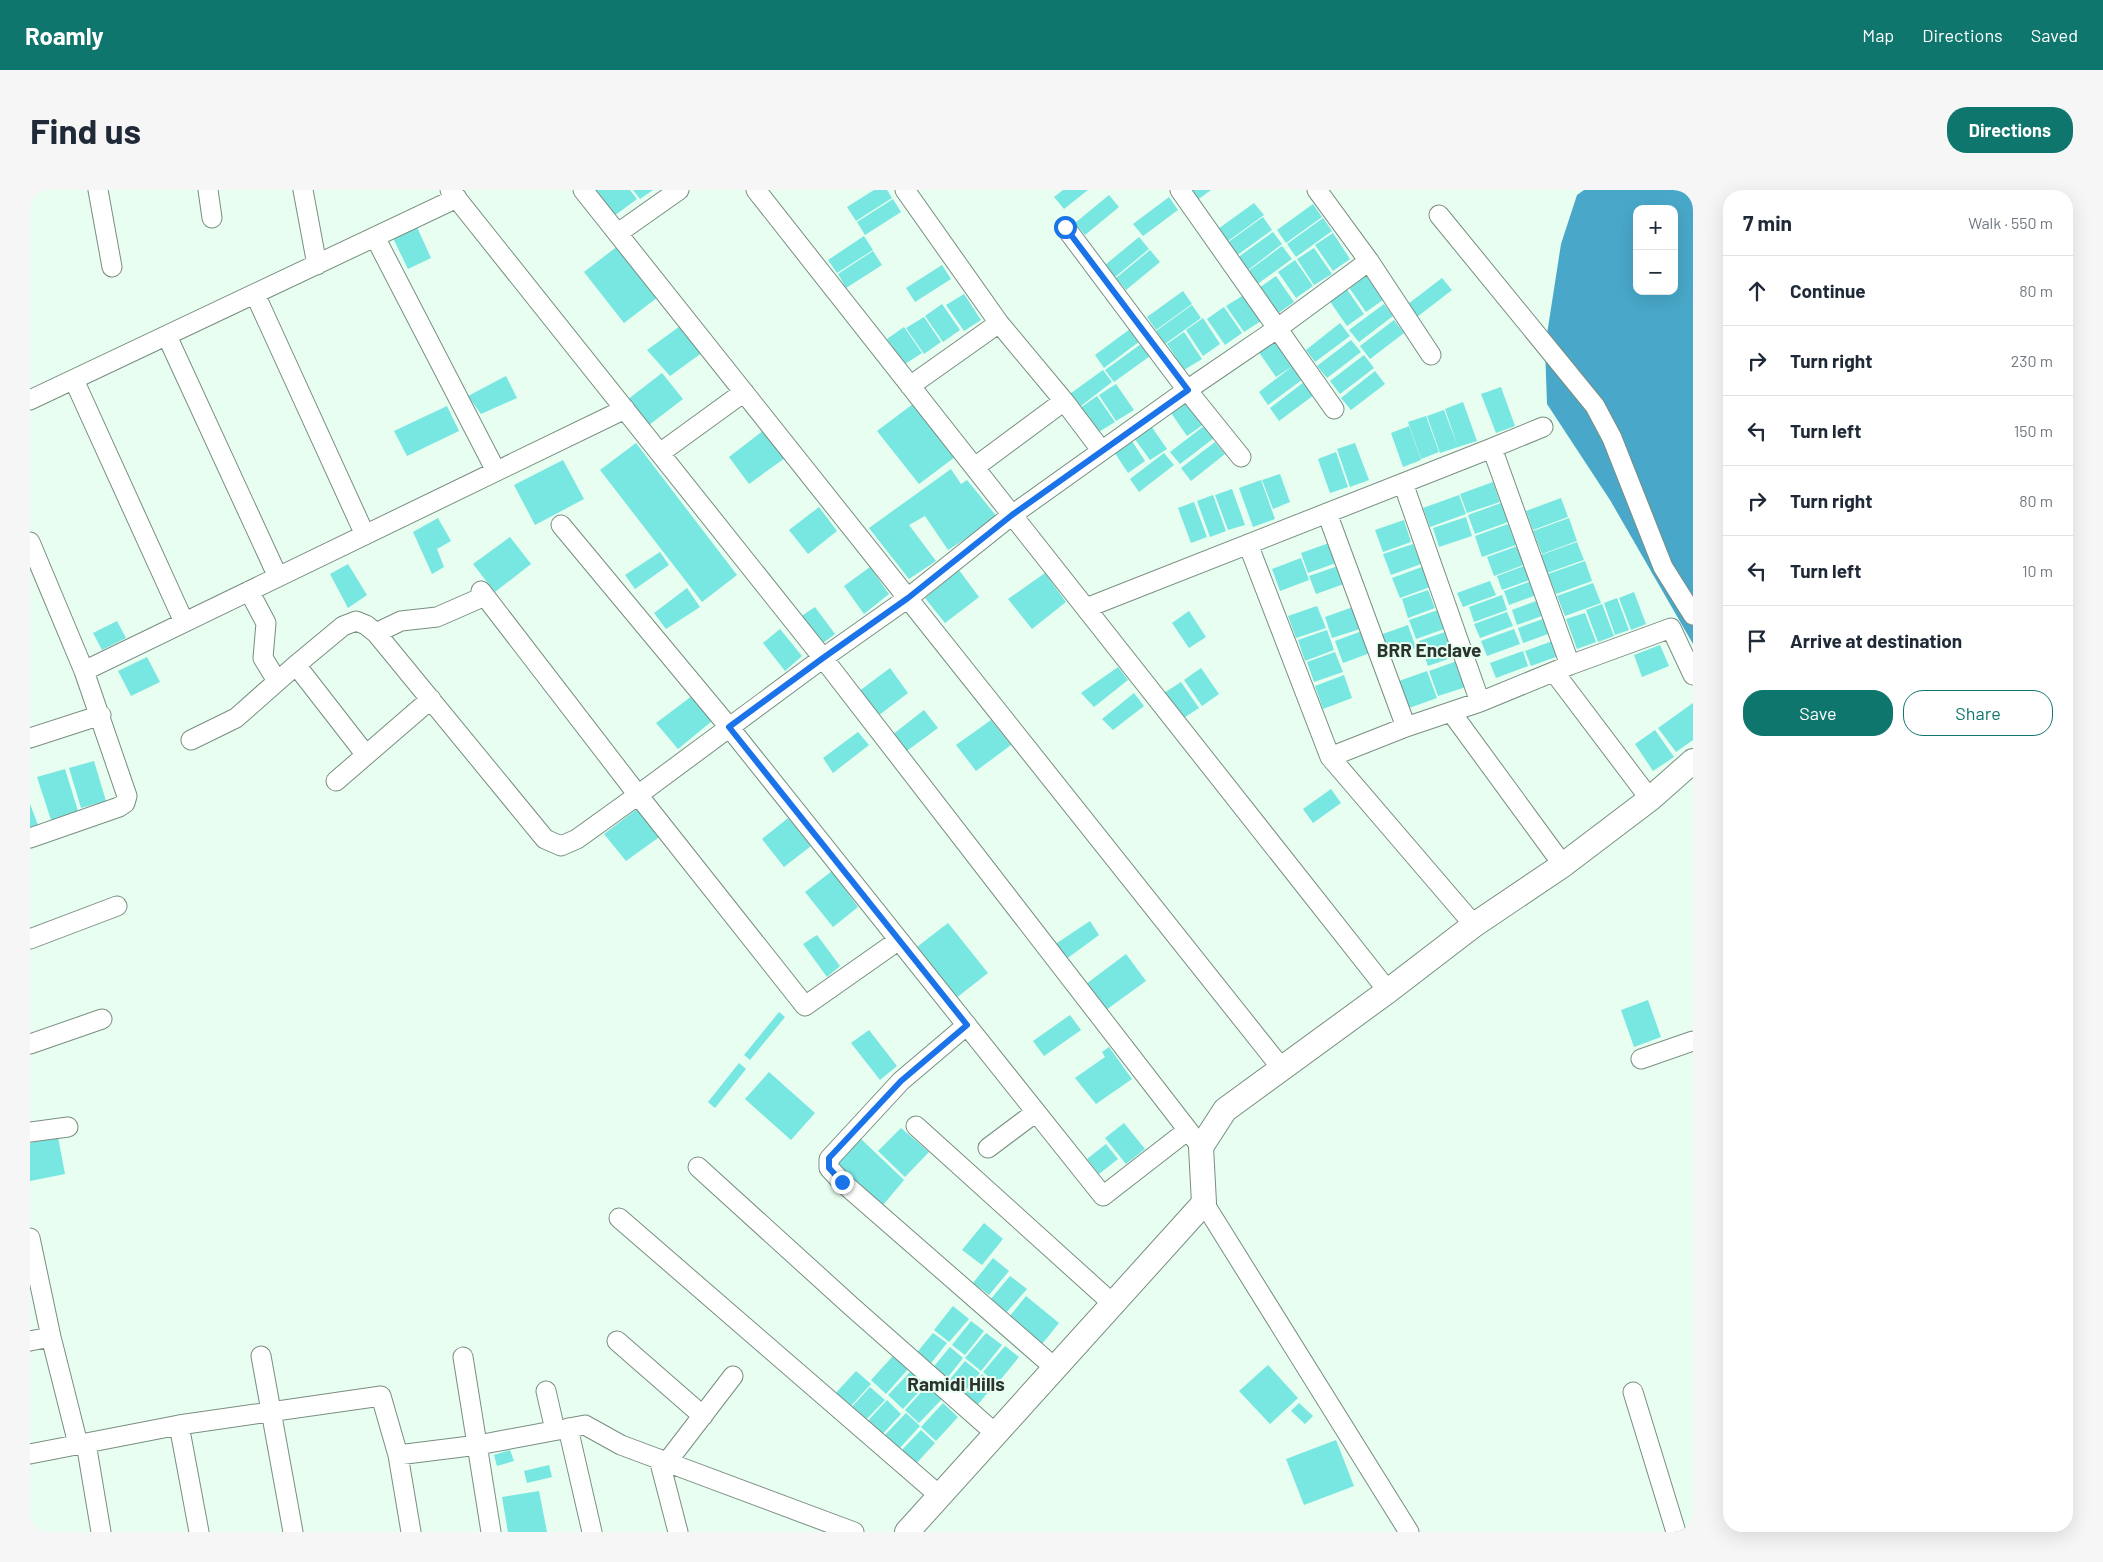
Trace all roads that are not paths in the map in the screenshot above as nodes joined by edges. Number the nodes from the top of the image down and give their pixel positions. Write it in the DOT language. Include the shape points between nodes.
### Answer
graph roads {
  1 [pos="98,190"];
  2 [pos="208,190"];
  3 [pos="303,190"];
  4 [pos="583,190"];
  5 [pos="679,190"];
  6 [pos="756,190"];
  7 [pos="905,190"];
  8 [pos="1180,190"];
  9 [pos="1317,190"];
  10 [pos="453,194"];
  11 [pos="1439,215"];
  12 [pos="212,218"];
  13 [pos="1065,227"];
  14 [pos="618,233"];
  15 [pos="374,237"];
  16 [pos="1369,261"];
  17 [pos="317,265"];
  18 [pos="112,267"];
  19 [pos="255,294"];
  20 [pos="999,323"];
  21 [pos="1278,328"];
  22 [pos="167,336"];
  23 [pos="1431,355"];
  24 [pos="74,380"];
  25 [pos="910,386"];
  26 [pos="1188,390"];
  27 [pos="744,392"];
  28 [pos="30,400"];
  29 [pos="1064,400"];
  30 [pos="625,409"];
  31 [pos="1334,409"];
  32 [pos="1543,427"];
  33 [pos="1492,448"];
  34 [pos="1101,450"];
  35 [pos="660,452"];
  36 [pos="1241,457"];
  37 [pos="974,467"];
  38 [pos="496,471"];
  39 [pos="1403,483"];
  40 [pos="1327,513"];
  41 [pos="1013,515"];
  42 [pos="561,525"];
  43 [pos="365,535"];
  44 [pos="30,542"];
  45 [pos="1248,544"];
  46 [pos="278,577"];
  47 [pos="249,591"];
  48 [pos="908,598"];
  49 [pos="1086,608"];
  50 [pos="1693,615"];
  51 [pos="184,622"];
  52 [pos="376,633"];
  53 [pos="823,658"];
  54 [pos="296,665"];
  55 [pos="1562,668"];
  56 [pos="84,671"];
  57 [pos="1693,675"];
  58 [pos="278,681"];
  59 [pos="431,699"];
  60 [pos="1480,702"];
  61 [pos="1450,712"];
  62 [pos="101,715"];
  63 [pos="729,727"];
  64 [pos="1406,727"];
  65 [pos="30,738"];
  66 [pos="191,740"];
  67 [pos="366,755"];
  68 [pos="1330,757"];
  69 [pos="1693,761"];
  70 [pos="336,781"];
  71 [pos="638,795"];
  72 [pos="1650,799"];
  73 [pos="30,838"];
  74 [pos="1563,865"];
  75 [pos="117,906"];
  76 [pos="1474,925"];
  77 [pos="30,939"];
  78 [pos="899,940"];
  79 [pos="1388,991"];
  80 [pos="102,1019"];
  81 [pos="967,1025"];
  82 [pos="1693,1041"];
  83 [pos="30,1044"];
  84 [pos="1641,1059"];
  85 [pos="1283,1070"];
  86 [pos="1036,1112"];
  87 [pos="916,1126"];
  88 [pos="68,1127"];
  89 [pos="30,1132"];
  90 [pos="1195,1139"];
  91 [pos="988,1148"];
  92 [pos="698,1167"];
  93 [pos="1204,1203"];
  94 [pos="619,1218"];
  95 [pos="30,1238"];
  96 [pos="1113,1304"];
  97 [pos="51,1337"];
  98 [pos="30,1341"];
  99 [pos="618,1341"];
  100 [pos="262,1356"];
  101 [pos="463,1357"];
  102 [pos="1055,1368"];
  103 [pos="733,1376"];
  104 [pos="546,1391"];
  105 [pos="1633,1392"];
  106 [pos="271,1411"];
  107 [pos="703,1416"];
  108 [pos="178,1425"];
  109 [pos="562,1429"];
  110 [pos="996,1434"];
  111 [pos="82,1444"];
  112 [pos="478,1446"];
  113 [pos="30,1454"];
  114 [pos="398,1455"];
  115 [pos="663,1461"];
  116 [pos="940,1496"];
  117 [pos="101,1532"];
  118 [pos="199,1532"];
  119 [pos="293,1532"];
  120 [pos="411,1532"];
  121 [pos="491,1532"];
  122 [pos="592,1532"];
  123 [pos="678,1532"];
  124 [pos="854,1532"];
  125 [pos="907,1532"];
  126 [pos="1409,1532"];
  127 [pos="1676,1532"];
  1 -- 18 [label="street"];
  2 -- 12 [label="street"];
  3 -- 17 [label="street"];
  4 -- 14 [label="street"];
  5 -- 14 [label="street"];
  6 -- 25 [label="street"];
  7 -- 20 [label="street"];
  8 -- 21 [label="street"];
  9 -- 16 [label="street"];
  10 -- 15 [label="street"];
  10 -- 30 [label="street"];
  11 -- 50 [label="street" via="1595,406 1612,438 1663,567"];
  13 -- 26 [label="street"];
  14 -- 27 [label="street"];
  15 -- 17 [label="street"];
  15 -- 38 [label="street"];
  16 -- 21 [label="street"];
  16 -- 23 [label="street"];
  17 -- 19 [label="street"];
  19 -- 22 [label="street"];
  19 -- 43 [label="street"];
  20 -- 25 [label="street"];
  20 -- 29 [label="street"];
  21 -- 26 [label="street"];
  21 -- 31 [label="street"];
  22 -- 24 [label="street"];
  22 -- 46 [label="street"];
  24 -- 28 [label="street"];
  24 -- 51 [label="street"];
  25 -- 37 [label="street"];
  26 -- 34 [label="street"];
  26 -- 36 [label="street"];
  27 -- 35 [label="street"];
  27 -- 48 [label="street"];
  29 -- 34 [label="street"];
  29 -- 37 [label="street"];
  30 -- 35 [label="street"];
  30 -- 38 [label="street"];
  32 -- 33 [label="street"];
  33 -- 39 [label="street"];
  33 -- 55 [label="street"];
  34 -- 41 [label="street"];
  35 -- 53 [label="street"];
  37 -- 41 [label="street"];
  38 -- 43 [label="street"];
  39 -- 40 [label="street"];
  39 -- 60 [label="street"];
  40 -- 45 [label="street"];
  40 -- 64 [label="street"];
  41 -- 48 [label="street"];
  41 -- 49 [label="street"];
  42 -- 63 [label="street"];
  43 -- 46 [label="street"];
  44 -- 56 [label="street"];
  45 -- 49 [label="street"];
  45 -- 68 [label="street"];
  46 -- 47 [label="street"];
  47 -- 51 [label="street"];
  47 -- 58 [label="street" via="266,623 263,658"];
  48 -- 53 [label="street"];
  48 -- 85 [label="street"];
  49 -- 79 [label="street"];
  51 -- 56 [label="street"];
  52 -- 54 [label="street" via="356,622 343,626"];
  52 -- 59 [label="street"];
  52 -- 71 [label="street" via="401,621 437,617 483,593"];
  53 -- 63 [label="street"];
  53 -- 90 [label="street"];
  54 -- 58 [label="street"];
  54 -- 67 [label="street"];
  55 -- 57 [label="street" via="1671,628"];
  55 -- 60 [label="street"];
  55 -- 72 [label="street"];
  56 -- 62 [label="street"];
  58 -- 66 [label="street" via="236,718"];
  59 -- 67 [label="street"];
  59 -- 71 [label="street" via="545,839 560,846 577,839"];
  60 -- 61 [label="street"];
  61 -- 64 [label="street"];
  61 -- 74 [label="street"];
  62 -- 65 [label="street"];
  62 -- 73 [label="street" via="127,796 125,803"];
  63 -- 71 [label="street"];
  63 -- 78 [label="street"];
  64 -- 68 [label="street"];
  67 -- 70 [label="street"];
  68 -- 76 [label="street"];
  69 -- 72 [label="street"];
  71 -- 78 [label="street" via="805,1006"];
  72 -- 74 [label="street"];
  74 -- 76 [label="street"];
  75 -- 77 [label="street"];
  76 -- 79 [label="street"];
  78 -- 81 [label="street"];
  79 -- 85 [label="street"];
  80 -- 83 [label="street"];
  81 -- 86 [label="street"];
  81 -- 102 [label="street" via="901,1081 829,1158 829,1168"];
  82 -- 84 [label="street"];
  85 -- 90 [label="street" via="1225,1110"];
  86 -- 90 [label="street" via="1103,1196"];
  86 -- 91 [label="street"];
  87 -- 96 [label="street"];
  88 -- 89 [label="street"];
  90 -- 93 [label="street"];
  92 -- 110 [label="street"];
  93 -- 96 [label="street"];
  93 -- 126 [label="street"];
  94 -- 116 [label="street"];
  95 -- 97 [label="street"];
  96 -- 102 [label="street"];
  97 -- 98 [label="street"];
  97 -- 111 [label="street"];
  99 -- 107 [label="street"];
  100 -- 106 [label="street"];
  101 -- 112 [label="street"];
  102 -- 110 [label="street"];
  103 -- 107 [label="street"];
  104 -- 109 [label="street"];
  105 -- 127 [label="street"];
  106 -- 108 [label="street"];
  106 -- 114 [label="street" via="381,1396"];
  106 -- 119 [label="street"];
  107 -- 115 [label="street"];
  108 -- 111 [label="street"];
  108 -- 118 [label="street"];
  109 -- 112 [label="street"];
  109 -- 115 [label="street" via="584,1425 620,1445"];
  109 -- 122 [label="street"];
  110 -- 116 [label="street"];
  111 -- 113 [label="street"];
  111 -- 117 [label="street"];
  112 -- 114 [label="street"];
  112 -- 121 [label="street"];
  114 -- 120 [label="street"];
  115 -- 123 [label="street"];
  115 -- 124 [label="street"];
  116 -- 125 [label="street"];
}
